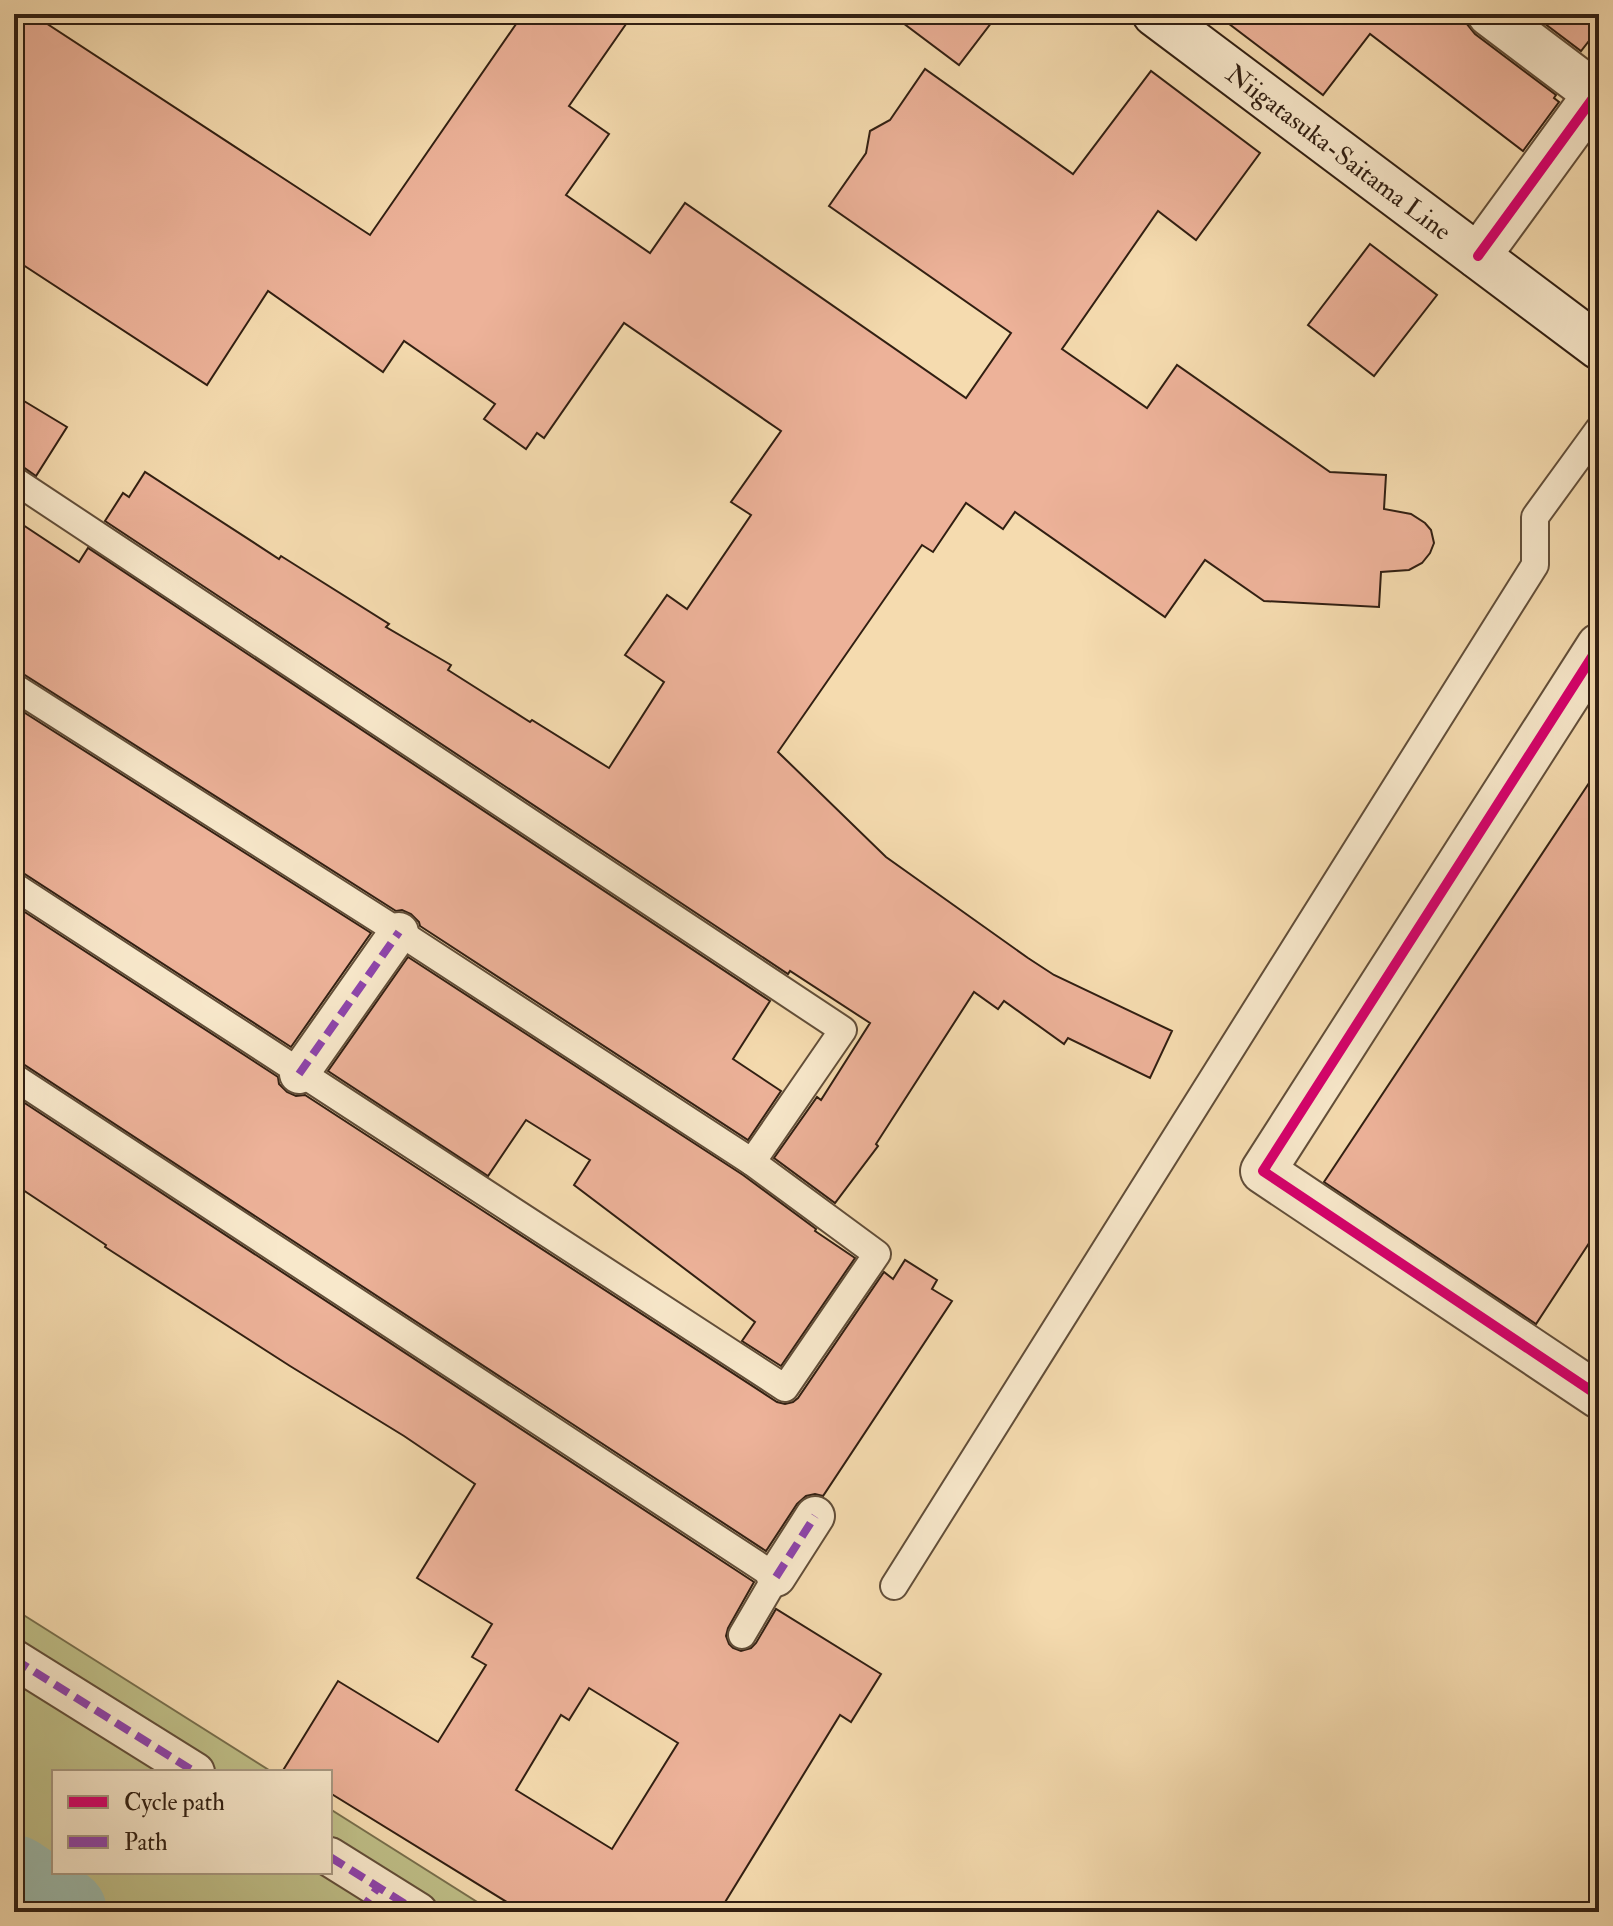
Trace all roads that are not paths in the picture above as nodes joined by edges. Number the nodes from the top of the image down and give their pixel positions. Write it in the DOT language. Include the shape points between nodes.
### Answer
graph roads {
  1 [pos="1155,14"];
  2 [pos="1490,14"];
  3 [pos="1598,92"];
  4 [pos="1478,256"];
  5 [pos="1599,347"];
  6 [pos="1599,429"];
  7 [pos="14,480"];
  8 [pos="1599,646"];
  9 [pos="14,687"];
  10 [pos="14,886"];
  11 [pos="399,932"];
  12 [pos="299,1074"];
  13 [pos="14,1077"];
  14 [pos="752,1162"];
  15 [pos="1599,1396"];
  16 [pos="815,1516"];
  17 [pos="776,1577"];
  18 [pos="894,1586"];
  19 [pos="742,1635"];
  20 [pos="14,1659"];
  21 [pos="192,1770"];
  22 [pos="332,1859"];
  23 [pos="369,1900"];
  24 [pos="418,1912"];
  1 -- 4 [label="street, Niigatasuka-Saitama Line"];
  2 -- 3 [label="street"];
  3 -- 4 [label="street"];
  4 -- 5 [label="street, Niigatasuka-Saitama Line"];
  6 -- 18 [label="lane" via="1535,517 1535,565"];
  7 -- 14 [label="lane" via="843,1030"];
  8 -- 15 [label="street" via="1263,1171"];
  9 -- 11 [label="lane"];
  10 -- 12 [label="lane"];
  11 -- 12 [label="street"];
  11 -- 14 [label="lane"];
  12 -- 14 [label="lane" via="785,1388 877,1254"];
  13 -- 17 [label="lane"];
  16 -- 17 [label="street"];
  17 -- 19 [label="lane"];
  20 -- 21 [label="street"];
  22 -- 23 [label="street"];
  23 -- 24 [label="street"];
}
